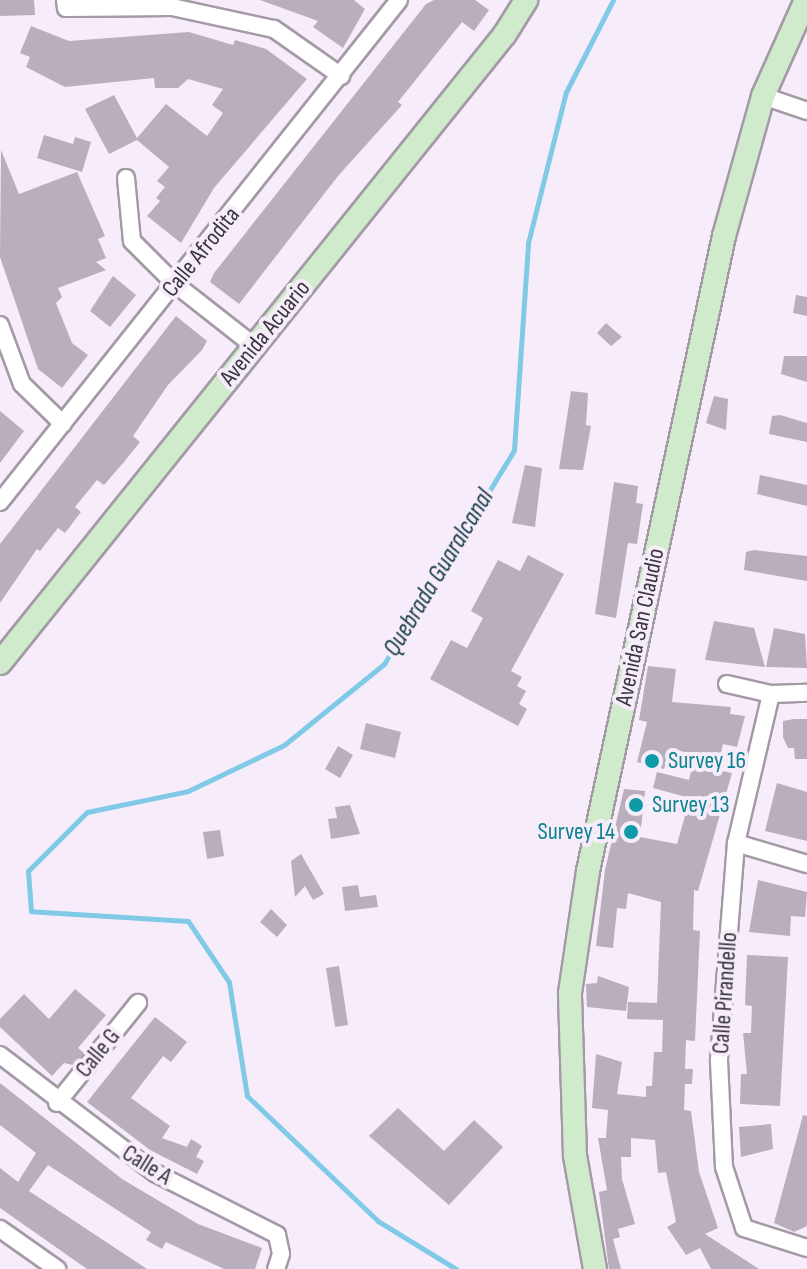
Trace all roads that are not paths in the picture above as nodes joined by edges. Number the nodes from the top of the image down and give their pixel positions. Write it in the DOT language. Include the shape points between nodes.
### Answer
graph roads {
  1 [pos="65,0"];
  2 [pos="399,0"];
  3 [pos="526,0"];
  4 [pos="806,0"];
  5 [pos="341,76"];
  6 [pos="763,96"];
  7 [pos="807,111"];
  8 [pos="126,178"];
  9 [pos="175,284"];
  10 [pos="0,325"];
  11 [pos="254,346"];
  12 [pos="63,424"];
  13 [pos="0,502"];
  14 [pos="0,663"];
  15 [pos="727,684"];
  16 [pos="807,693"];
  17 [pos="771,694"];
  18 [pos="736,843"];
  19 [pos="807,864"];
  20 [pos="138,1003"];
  21 [pos="0,1055"];
  22 [pos="57,1103"];
  23 [pos="0,1229"];
  24 [pos="807,1248"];
  25 [pos="57,1269"];
  26 [pos="276,1269"];
  27 [pos="595,1269"];
  1 -- 5 [label="street" via="66,8 172,7 274,29"];
  2 -- 5 [label="street, Calle Afrodita"];
  3 -- 11 [label="street, Avenida Acuario" via="505,34"];
  4 -- 6 [label="street, Avenida San Claudio"];
  5 -- 9 [label="street, Calle Afrodita"];
  6 -- 7 [label="street"];
  6 -- 27 [label="street, Avenida San Claudio" via="717,267 588,871 570,993 575,1155"];
  8 -- 9 [label="street" via="132,241"];
  9 -- 11 [label="street"];
  9 -- 12 [label="street, Calle Afrodita"];
  10 -- 12 [label="street" via="22,384"];
  11 -- 14 [label="street, Avenida Acuario"];
  12 -- 13 [label="street, Calle Afrodita"];
  15 -- 17 [label="street"];
  16 -- 17 [label="street"];
  17 -- 18 [label="street, Calle Pirandello"];
  18 -- 19 [label="street"];
  18 -- 24 [label="street, Calle Pirandello" via="719,1061 724,1167 744,1228"];
  20 -- 22 [label="street, Calle G"];
  21 -- 22 [label="street, Calle A"];
  22 -- 26 [label="street, Calle A" via="155,1173 277,1235 281,1254"];
  23 -- 25 [label="street"];
}
